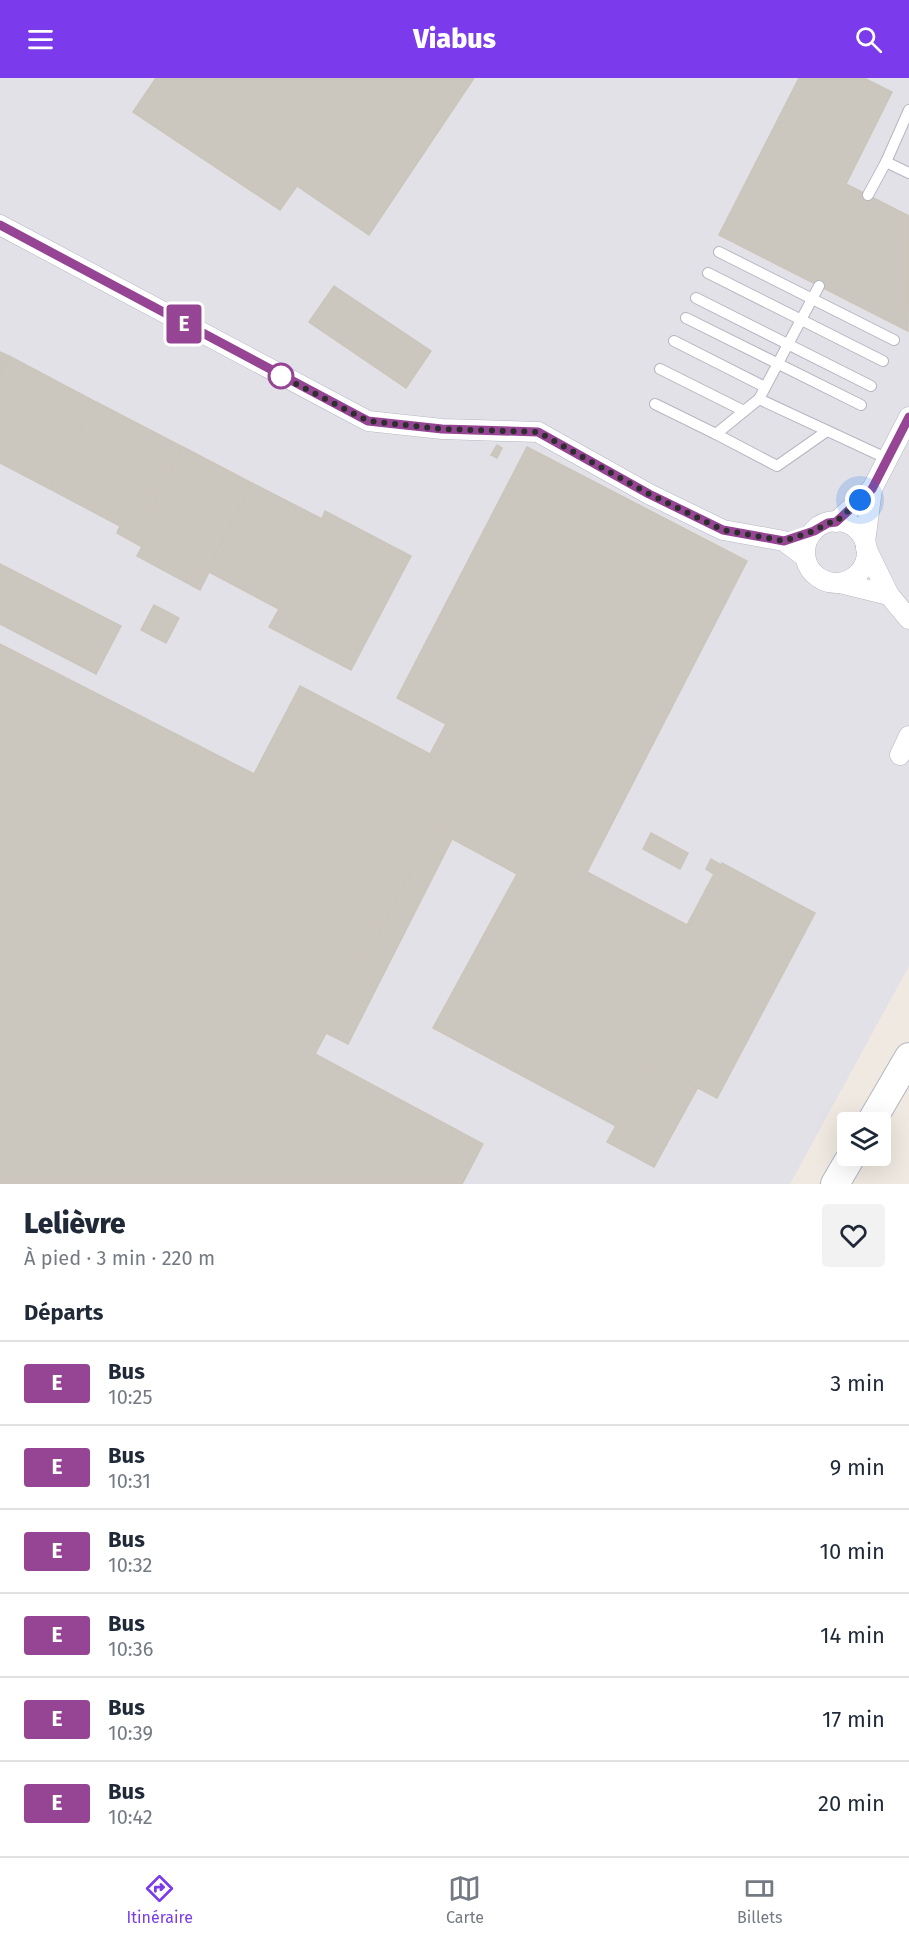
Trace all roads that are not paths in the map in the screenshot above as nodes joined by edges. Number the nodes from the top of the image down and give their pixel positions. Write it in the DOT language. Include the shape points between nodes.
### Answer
graph roads {
  1 [pos="909,112"];
  2 [pos="885,162"];
  3 [pos="909,173"];
  4 [pos="868,195"];
  5 [pos="0,225"];
  6 [pos="719,252"];
  7 [pos="708,273"];
  8 [pos="819,286"];
  9 [pos="696,298"];
  10 [pos="812,299"];
  11 [pos="686,318"];
  12 [pos="801,320"];
  13 [pos="894,340"];
  14 [pos="674,341"];
  15 [pos="788,344"];
  16 [pos="883,361"];
  17 [pos="778,364"];
  18 [pos="660,369"];
  19 [pos="871,386"];
  20 [pos="765,387"];
  21 [pos="759,399"];
  22 [pos="655,404"];
  23 [pos="861,405"];
  24 [pos="744,411"];
  25 [pos="909,417"];
  26 [pos="827,432"];
  27 [pos="716,434"];
  28 [pos="888,459"];
  29 [pos="872,489"];
  30 [pos="836,522"];
  31 [pos="814,531"];
  32 [pos="784,541"];
  33 [pos="866,545"];
  34 [pos="805,556"];
  35 [pos="840,583"];
  36 [pos="889,595"];
  37 [pos="909,619"];
  38 [pos="909,736"];
  39 [pos="900,755"];
  40 [pos="909,1057"];
  41 [pos="877,1112"];
  42 [pos="846,1166"];
  43 [pos="835,1184"];
  1 -- 2 [label="lane"];
  2 -- 3 [label="lane"];
  2 -- 4 [label="lane"];
  5 -- 32 [label="street" via="368,421 442,429 538,432 723,530"];
  6 -- 10 [label="lane"];
  7 -- 12 [label="lane"];
  8 -- 10 [label="lane"];
  9 -- 15 [label="lane"];
  10 -- 12 [label="lane"];
  10 -- 13 [label="lane"];
  11 -- 17 [label="lane"];
  12 -- 15 [label="lane"];
  12 -- 16 [label="lane"];
  14 -- 20 [label="lane"];
  15 -- 17 [label="lane"];
  15 -- 19 [label="lane"];
  17 -- 20 [label="lane"];
  17 -- 23 [label="lane"];
  18 -- 24 [label="lane"];
  20 -- 21 [label="lane"];
  21 -- 24 [label="lane"];
  21 -- 26 [label="lane"];
  22 -- 27 [label="lane"];
  24 -- 27 [label="lane"];
  25 -- 28 [label="street"];
  26 -- 27 [label="lane" via="777,466"];
  26 -- 28 [label="lane"];
  28 -- 29 [label="street"];
  29 -- 30 [label="street"];
  29 -- 33 [label="street"];
  30 -- 31 [label="street"];
  30 -- 33 [label="street" via="851,525"];
  31 -- 32 [label="street"];
  31 -- 34 [label="street"];
  32 -- 34 [label="street"];
  33 -- 35 [label="street" via="863,567"];
  33 -- 36 [label="street"];
  34 -- 35 [label="street" via="813,574 821,580"];
  35 -- 36 [label="street"];
  36 -- 37 [label="street"];
  38 -- 39 [label="street"];
  40 -- 41 [label="main road"];
  42 -- 43 [label="main road"];
}
